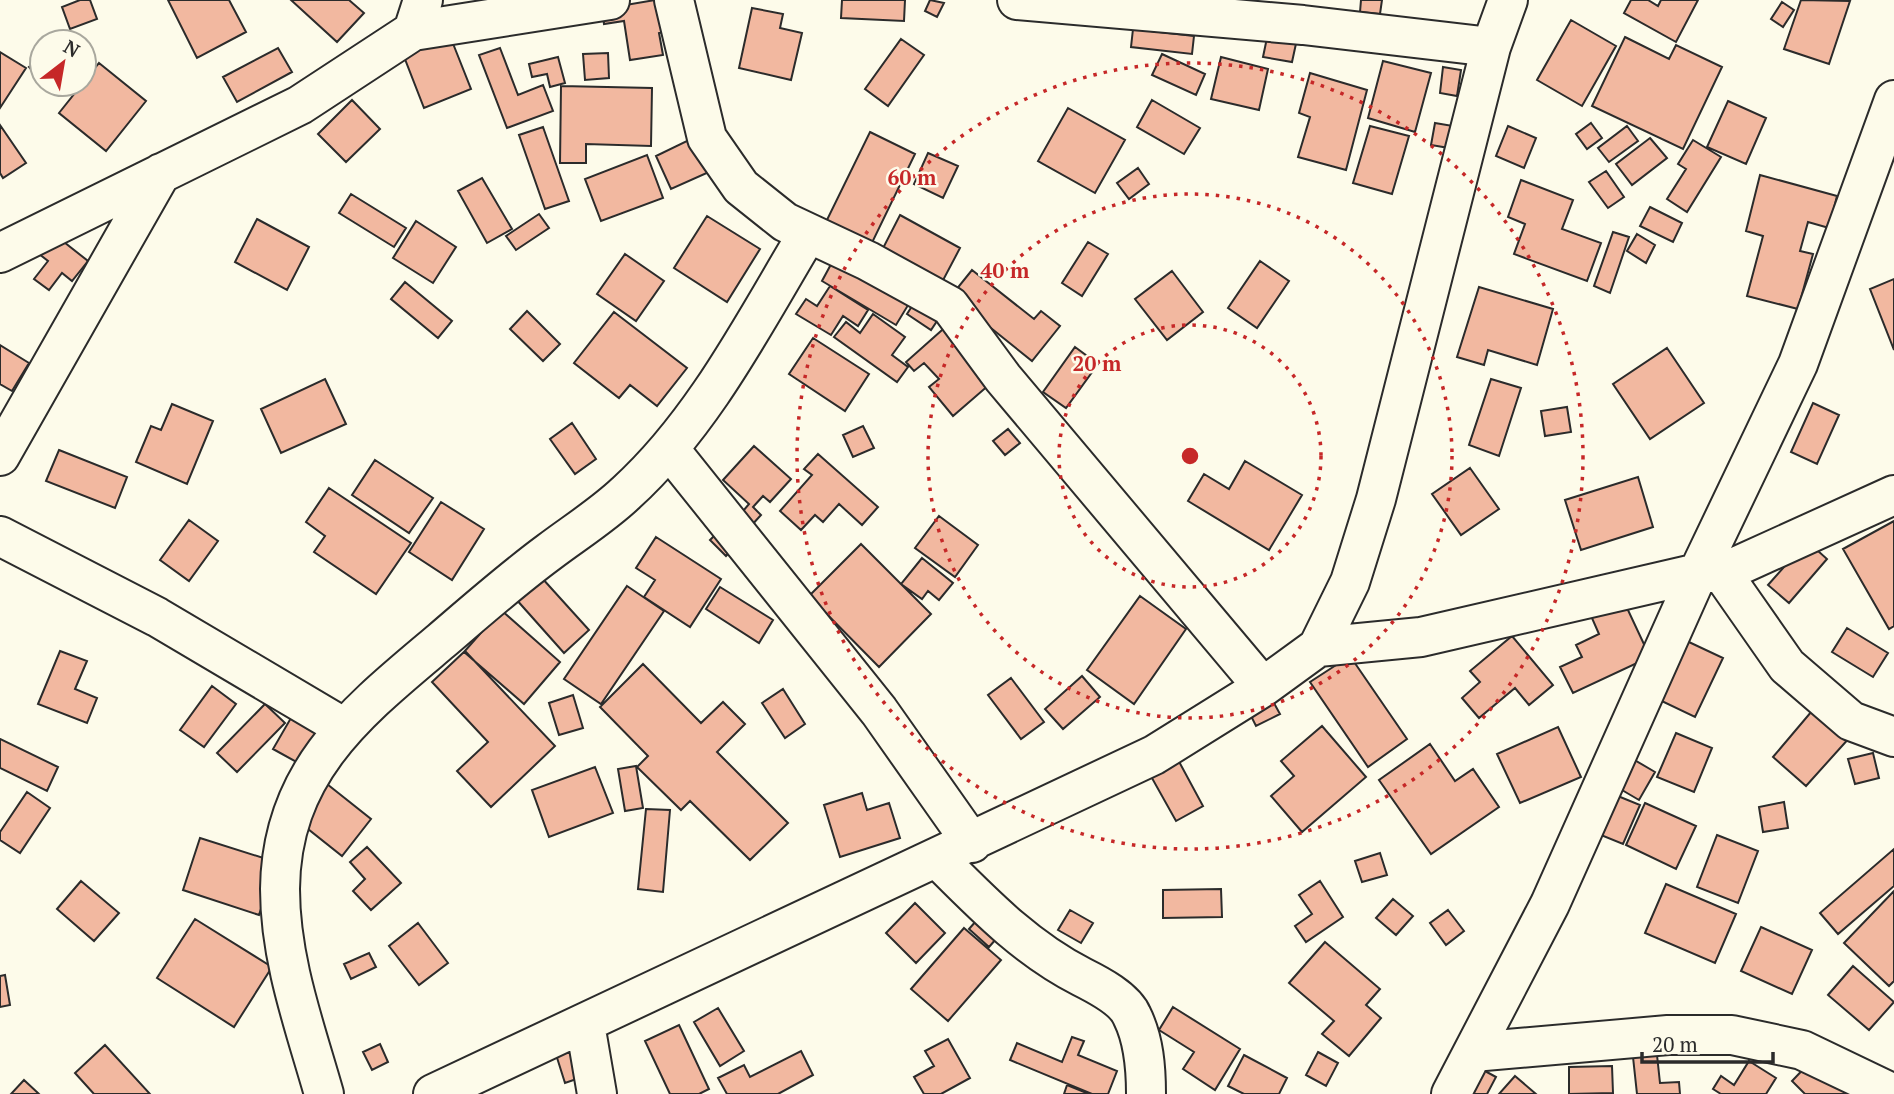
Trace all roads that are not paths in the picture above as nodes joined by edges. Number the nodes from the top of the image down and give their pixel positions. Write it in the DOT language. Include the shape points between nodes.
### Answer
graph roads {
  1 [pos="610,0"];
  2 [pos="674,0"];
  3 [pos="1017,0"];
  4 [pos="1508,0"];
  5 [pos="418,16"];
  6 [pos="1491,47"];
  7 [pos="1894,100"];
  8 [pos="161,173"];
  9 [pos="808,233"];
  10 [pos="0,253"];
  11 [pos="670,450"];
  12 [pos="0,456"];
  13 [pos="1894,495"];
  14 [pos="0,536"];
  15 [pos="1710,573"];
  16 [pos="1318,647"];
  17 [pos="1263,687"];
  18 [pos="343,727"];
  19 [pos="1894,737"];
  20 [pos="972,843"];
  21 [pos="938,859"];
  22 [pos="586,1024"];
  23 [pos="1473,1052"];
  24 [pos="324,1094"];
  25 [pos="433,1094"];
  26 [pos="597,1094"];
  27 [pos="1146,1094"];
  28 [pos="1451,1094"];
  29 [pos="1894,1094"];
  1 -- 5 [label="street"];
  2 -- 9 [label="street" via="707,138 741,187 785,222"];
  3 -- 6 [label="street"];
  4 -- 6 [label="street"];
  5 -- 8 [label="street" via="300,105"];
  6 -- 16 [label="street" via="1376,499 1350,582"];
  7 -- 15 [label="street" via="1798,364"];
  8 -- 10 [label="street"];
  8 -- 12 [label="street"];
  9 -- 11 [label="street" via="727,368"];
  9 -- 17 [label="street" via="950,306 1012,388"];
  11 -- 18 [label="street" via="624,495 528,567"];
  11 -- 20 [label="street" via="879,711"];
  13 -- 15 [label="street"];
  14 -- 18 [label="street" via="157,617"];
  15 -- 16 [label="street" via="1421,636"];
  15 -- 19 [label="street" via="1787,666 1851,721"];
  15 -- 23 [label="street"];
  16 -- 17 [label="street"];
  17 -- 20 [label="street" via="1154,755"];
  18 -- 24 [label="street" via="308,777 290,822 280,888 287,965"];
  20 -- 21 [label="street"];
  21 -- 22 [label="street"];
  21 -- 27 [label="street" via="1002,923 1049,960 1099,985 1132,1013 1146,1063"];
  22 -- 25 [label="street"];
  22 -- 26 [label="street"];
  23 -- 28 [label="street"];
  23 -- 29 [label="street" via="1668,1035 1732,1035 1802,1050"];
}
